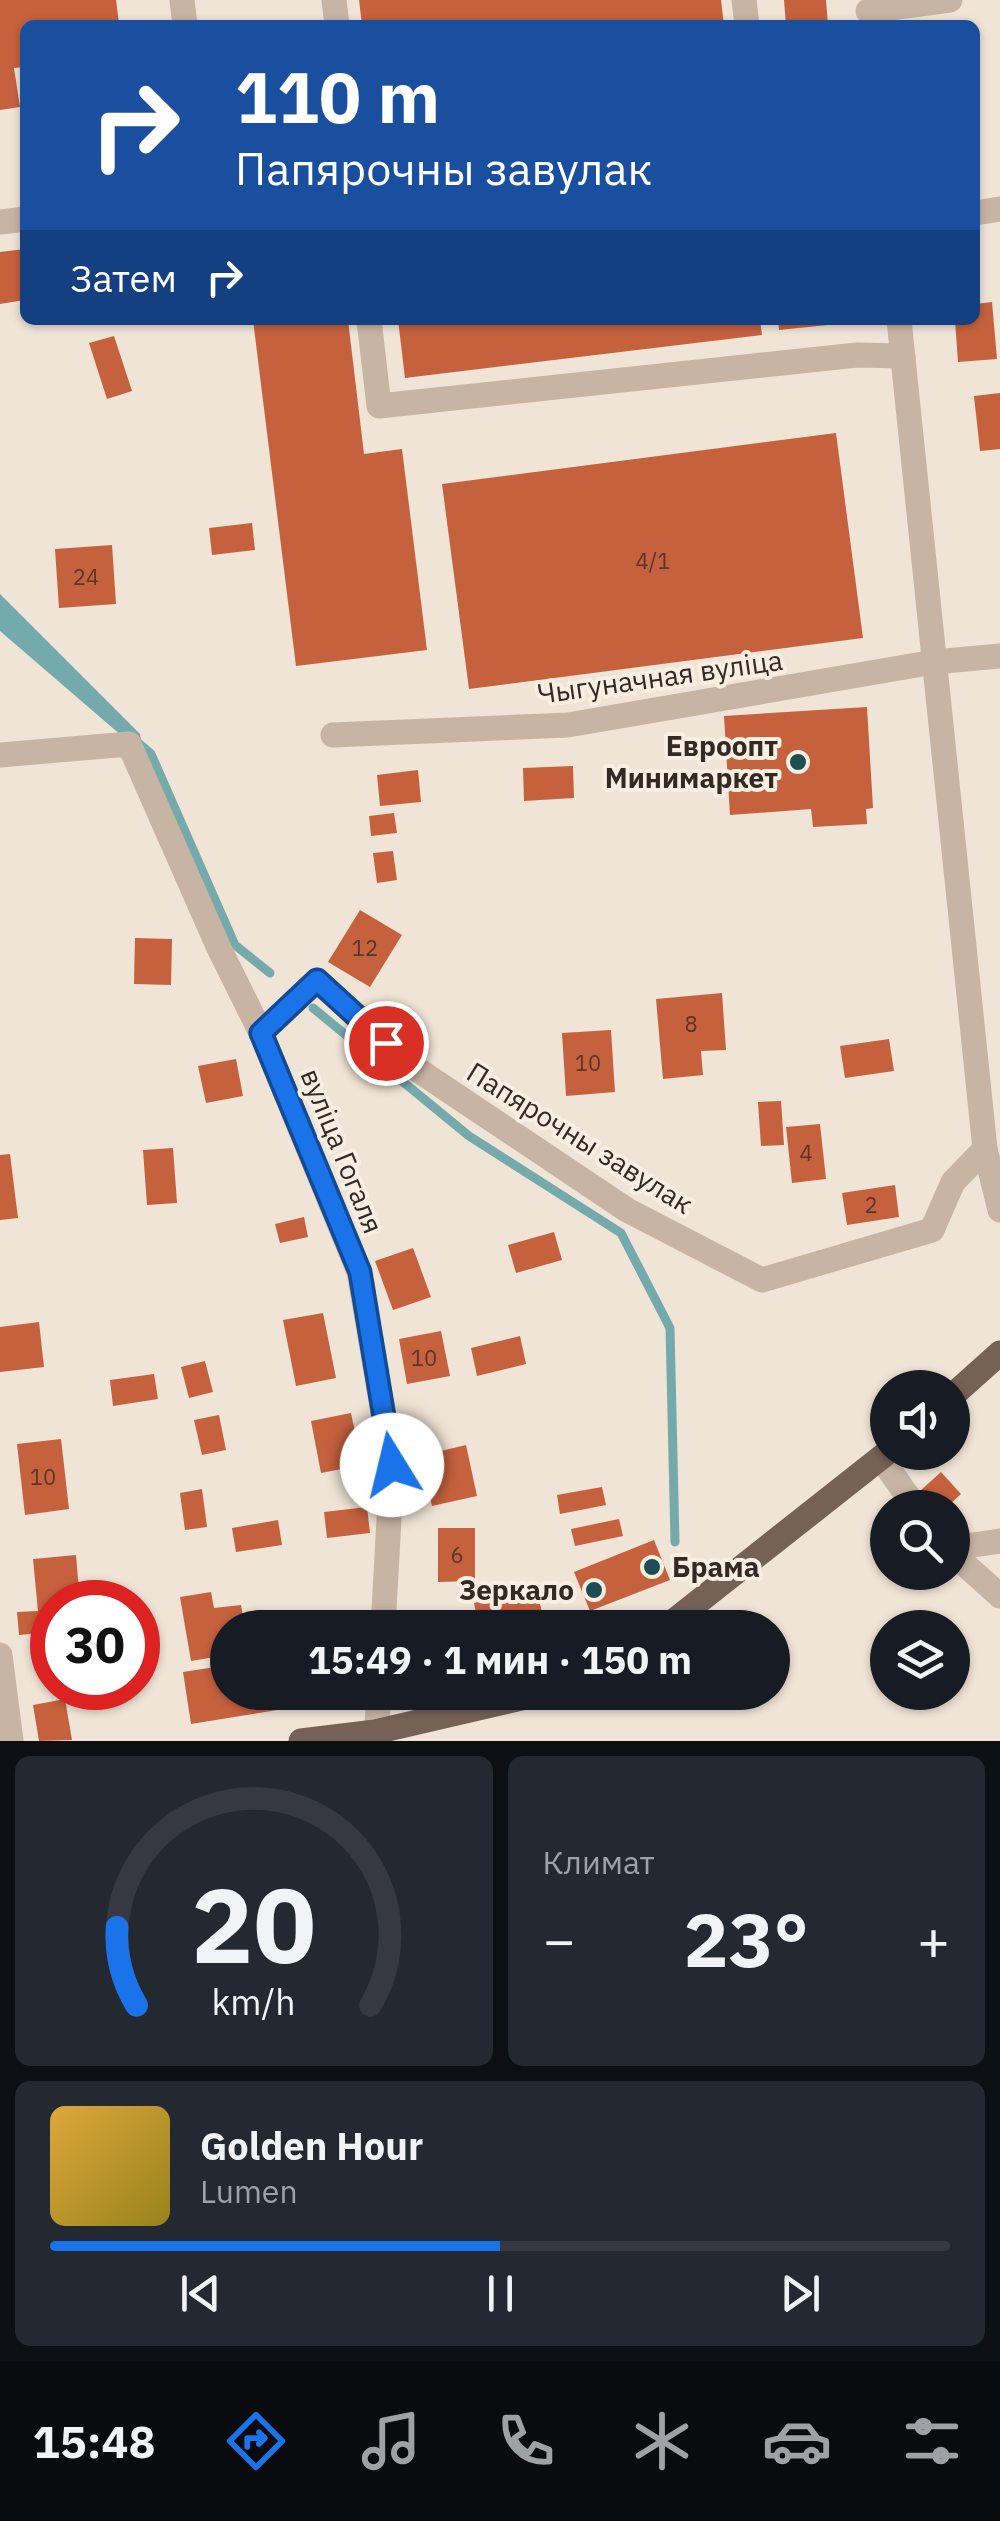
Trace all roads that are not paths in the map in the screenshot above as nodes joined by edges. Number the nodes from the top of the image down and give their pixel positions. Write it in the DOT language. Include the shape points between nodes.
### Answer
graph roads {
  1 [pos="950,0"];
  2 [pos="868,12"];
  3 [pos="370,325"];
  4 [pos="900,325"];
  5 [pos="903,356"];
  6 [pos="1000,656"];
  7 [pos="934,662"];
  8 [pos="333,735"];
  9 [pos="0,755"];
  10 [pos="261,1033"];
  11 [pos="985,1149"];
  12 [pos="1000,1210"];
  13 [pos="997,1360"];
  14 [pos="970,1382"];
  15 [pos="870,1467"];
  16 [pos="1000,1541"];
  17 [pos="970,1547"];
  18 [pos="970,1567"];
  19 [pos="1000,1596"];
  20 [pos="384,1610"];
  21 [pos="688,1610"];
  22 [pos="0,1655"];
  23 [pos="377,1710"];
  24 [pos="476,1710"];
  25 [pos="376,1736"];
  26 [pos="10,1741"];
  27 [pos="301,1741"];
  1 -- 2 [label="street"];
  3 -- 5 [label="street" via="378,406 857,355"];
  4 -- 5 [label="street"];
  5 -- 7 [label="street"];
  6 -- 7 [label="street, Чыгуначная вуліца"];
  7 -- 8 [label="street, Чыгуначная вуліца" via="568,726"];
  7 -- 11 [label="street"];
  9 -- 10 [label="street, вуліца Гогаля" via="129,744"];
  10 -- 11 [label="street, Папярочны завулак" via="317,980 408,1064 627,1210 762,1280 932,1230 952,1182"];
  10 -- 20 [label="street, вуліца Гогаля" via="360,1272 392,1465"];
  11 -- 12 [label="street"];
  13 -- 14 [label="main road"];
  15 -- 21 [label="main road"];
  16 -- 17 [label="street"];
  18 -- 19 [label="street"];
  22 -- 26 [label="street"];
  23 -- 25 [label="street"];
  24 -- 25 [label="main road"];
  25 -- 27 [label="main road"];
}
